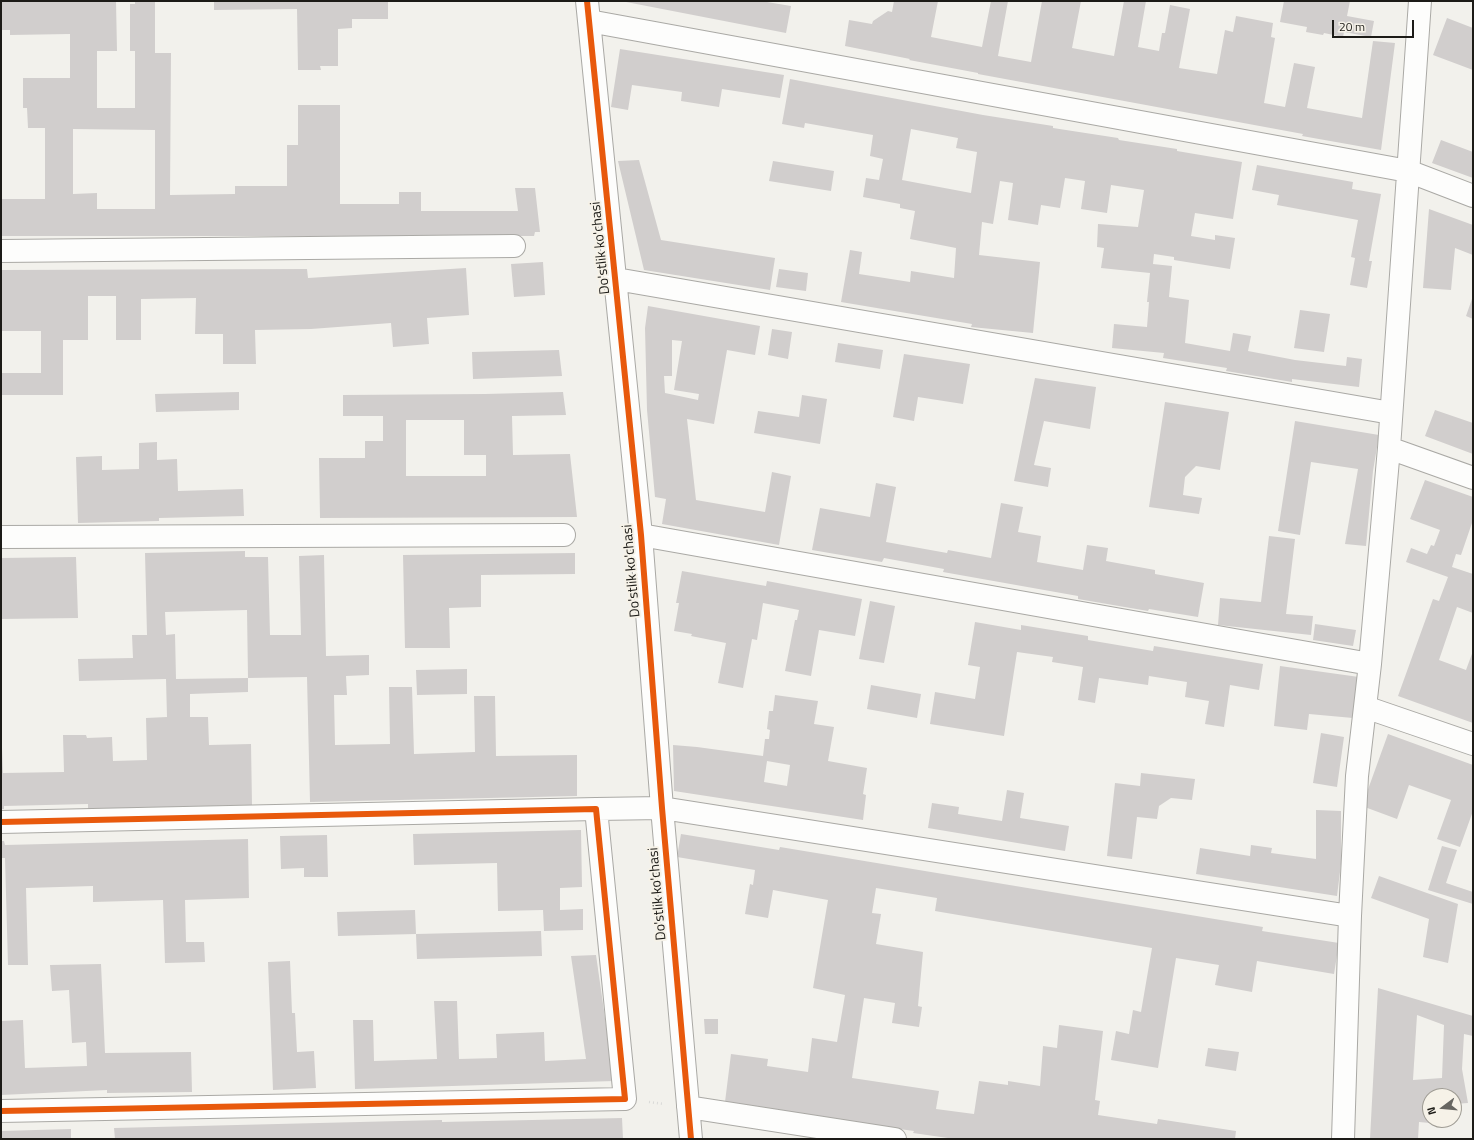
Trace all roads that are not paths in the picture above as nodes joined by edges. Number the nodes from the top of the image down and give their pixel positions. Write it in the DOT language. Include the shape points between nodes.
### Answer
graph roads {
  1 [pos="1420,1"];
  2 [pos="588,11"];
  3 [pos="1408,171"];
  4 [pos="1473,196"];
  5 [pos="514,246"];
  6 [pos="1,251"];
  7 [pos="616,279"];
  8 [pos="1391,413"];
  9 [pos="1389,448"];
  10 [pos="1473,478"];
  11 [pos="641,534"];
  12 [pos="564,535"];
  13 [pos="1,537"];
  14 [pos="1370,664"];
  15 [pos="1365,707"];
  16 [pos="1473,744"];
  17 [pos="662,808"];
  18 [pos="596,809"];
  19 [pos="1,822"];
  20 [pos="1350,916"];
  21 [pos="688,1107"];
  22 [pos="1,1111"];
  23 [pos="691,1139"];
  24 [pos="895,1139"];
  25 [pos="1343,1139"];
  1 -- 3 [label="street"];
  2 -- 3 [label="street"];
  2 -- 7 [label="street, Do'stlik ko'chasi"];
  3 -- 4 [label="street"];
  3 -- 8 [label="street"];
  5 -- 6 [label="street"];
  7 -- 8 [label="street"];
  7 -- 11 [label="street, Do'stlik ko'chasi"];
  8 -- 9 [label="street"];
  9 -- 10 [label="street"];
  9 -- 14 [label="street"];
  11 -- 14 [label="street"];
  11 -- 17 [label="street, Do'stlik ko'chasi"];
  12 -- 13 [label="street"];
  14 -- 15 [label="street"];
  15 -- 16 [label="street"];
  15 -- 20 [label="street" via="1357,776"];
  17 -- 18 [label="street"];
  17 -- 20 [label="street"];
  17 -- 21 [label="street, Do'stlik ko'chasi"];
  18 -- 19 [label="street"];
  18 -- 22 [label="street" via="625,1099"];
  20 -- 25 [label="street"];
  21 -- 23 [label="street, Do'stlik ko'chasi"];
  21 -- 24 [label="street"];
}
